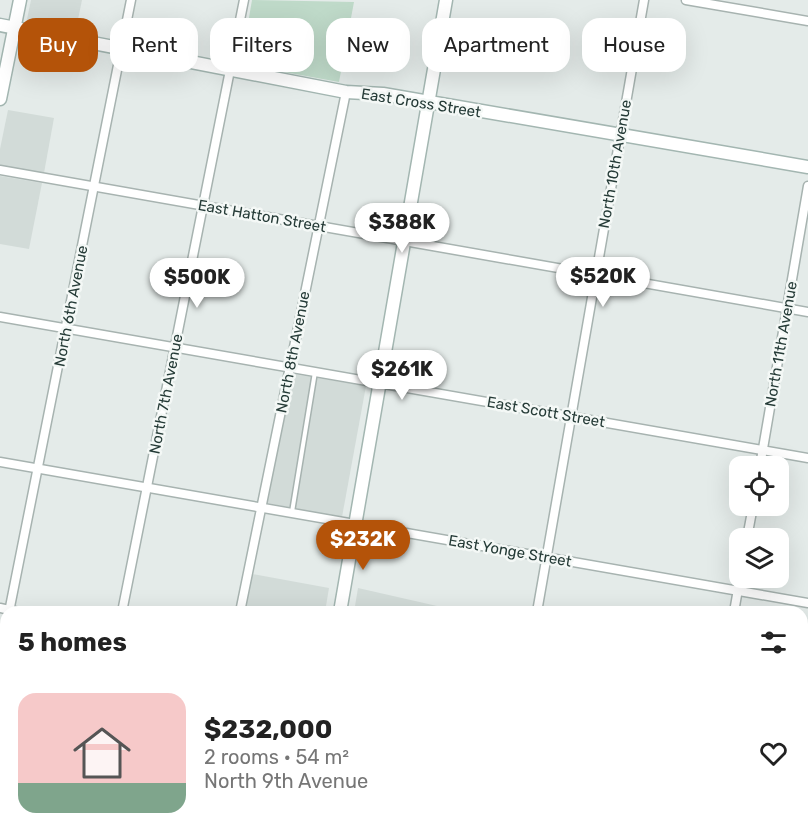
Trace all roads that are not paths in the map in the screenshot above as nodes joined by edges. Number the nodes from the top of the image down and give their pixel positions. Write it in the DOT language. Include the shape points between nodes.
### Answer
graph roads {
  1 [pos="20,0"];
  2 [pos="131,0"];
  3 [pos="244,0"];
  4 [pos="446,0"];
  5 [pos="644,0"];
  6 [pos="686,0"];
  7 [pos="128,18"];
  8 [pos="241,18"];
  9 [pos="808,21"];
  10 [pos="0,25"];
  11 [pos="14,27"];
  12 [pos="110,46"];
  13 [pos="117,72"];
  14 [pos="231,72"];
  15 [pos="236,72"];
  16 [pos="346,92"];
  17 [pos="0,99"];
  18 [pos="428,103"];
  19 [pos="620,134"];
  20 [pos="808,167"];
  21 [pos="0,170"];
  22 [pos="808,186"];
  23 [pos="95,187"];
  24 [pos="204,206"];
  25 [pos="318,226"];
  26 [pos="405,241"];
  27 [pos="596,275"];
  28 [pos="787,308"];
  29 [pos="808,312"];
  30 [pos="0,317"];
  31 [pos="66,329"];
  32 [pos="175,348"];
  33 [pos="290,368"];
  34 [pos="315,372"];
  35 [pos="379,383"];
  36 [pos="571,417"];
  37 [pos="763,450"];
  38 [pos="762,456"];
  39 [pos="808,458"];
  40 [pos="0,462"];
  41 [pos="37,469"];
  42 [pos="147,488"];
  43 [pos="261,508"];
  44 [pos="291,513"];
  45 [pos="356,524"];
  46 [pos="546,558"];
  47 [pos="738,588"];
  48 [pos="738,591"];
  49 [pos="808,603"];
  50 [pos="7,606"];
  51 [pos="123,606"];
  52 [pos="241,606"];
  53 [pos="341,606"];
  54 [pos="538,606"];
  55 [pos="735,606"];
  1 -- 11 [label="street"];
  2 -- 7 [label="street, North 6th Avenue"];
  3 -- 8 [label="street, North 7th Avenue"];
  4 -- 18 [label="street"];
  5 -- 19 [label="street, North 10th Avenue"];
  6 -- 9 [label="street"];
  10 -- 11 [label="street, East Cross Street"];
  11 -- 12 [label="street, East Cross Street"];
  11 -- 17 [label="street"];
  13 -- 23 [label="street, North 6th Avenue"];
  14 -- 24 [label="street, North 7th Avenue"];
  15 -- 16 [label="street, East Cross Street"];
  16 -- 18 [label="street, East Cross Street"];
  16 -- 25 [label="street, North 8th Avenue"];
  18 -- 19 [label="street, East Cross Street"];
  18 -- 26 [label="street"];
  19 -- 20 [label="street, East Cross Street"];
  19 -- 27 [label="street, North 10th Avenue"];
  21 -- 23 [label="street, East Hatton Street"];
  22 -- 28 [label="street, North 11th Avenue"];
  23 -- 24 [label="street, East Hatton Street"];
  23 -- 31 [label="street, North 6th Avenue"];
  24 -- 25 [label="street, East Hatton Street"];
  24 -- 32 [label="street, North 7th Avenue"];
  25 -- 26 [label="street, East Hatton Street"];
  25 -- 33 [label="street, North 8th Avenue"];
  26 -- 27 [label="street, East Hatton Street"];
  26 -- 35 [label="street"];
  27 -- 28 [label="street, East Hatton Street"];
  27 -- 36 [label="street, North 10th Avenue"];
  28 -- 29 [label="street, East Hatton Street"];
  28 -- 37 [label="street, North 11th Avenue"];
  30 -- 31 [label="street, East Scott Street"];
  31 -- 32 [label="street, East Scott Street"];
  31 -- 41 [label="street, North 6th Avenue"];
  32 -- 33 [label="street, East Scott Street"];
  32 -- 42 [label="street, North 7th Avenue"];
  33 -- 34 [label="street, East Scott Street"];
  33 -- 43 [label="street, North 8th Avenue"];
  34 -- 35 [label="street, East Scott Street"];
  34 -- 44 [label="lane"];
  35 -- 36 [label="street, East Scott Street"];
  35 -- 45 [label="street"];
  36 -- 37 [label="street, East Scott Street"];
  36 -- 46 [label="street, North 10th Avenue"];
  37 -- 38 [label="street, North 11th Avenue"];
  37 -- 39 [label="street, East Scott Street"];
  40 -- 41 [label="street, East Yonge Street"];
  41 -- 42 [label="street, East Yonge Street"];
  41 -- 50 [label="street, North 6th Avenue"];
  42 -- 43 [label="street, East Yonge Street"];
  42 -- 51 [label="street, North 7th Avenue"];
  43 -- 44 [label="street, East Yonge Street"];
  43 -- 52 [label="street, North 8th Avenue"];
  44 -- 45 [label="street, East Yonge Street"];
  45 -- 46 [label="street, East Yonge Street"];
  45 -- 53 [label="street"];
  46 -- 48 [label="street, East Yonge Street"];
  46 -- 54 [label="street, North 10th Avenue"];
  47 -- 48 [label="street"];
  48 -- 49 [label="street, East Yonge Street"];
  48 -- 55 [label="street"];
}
